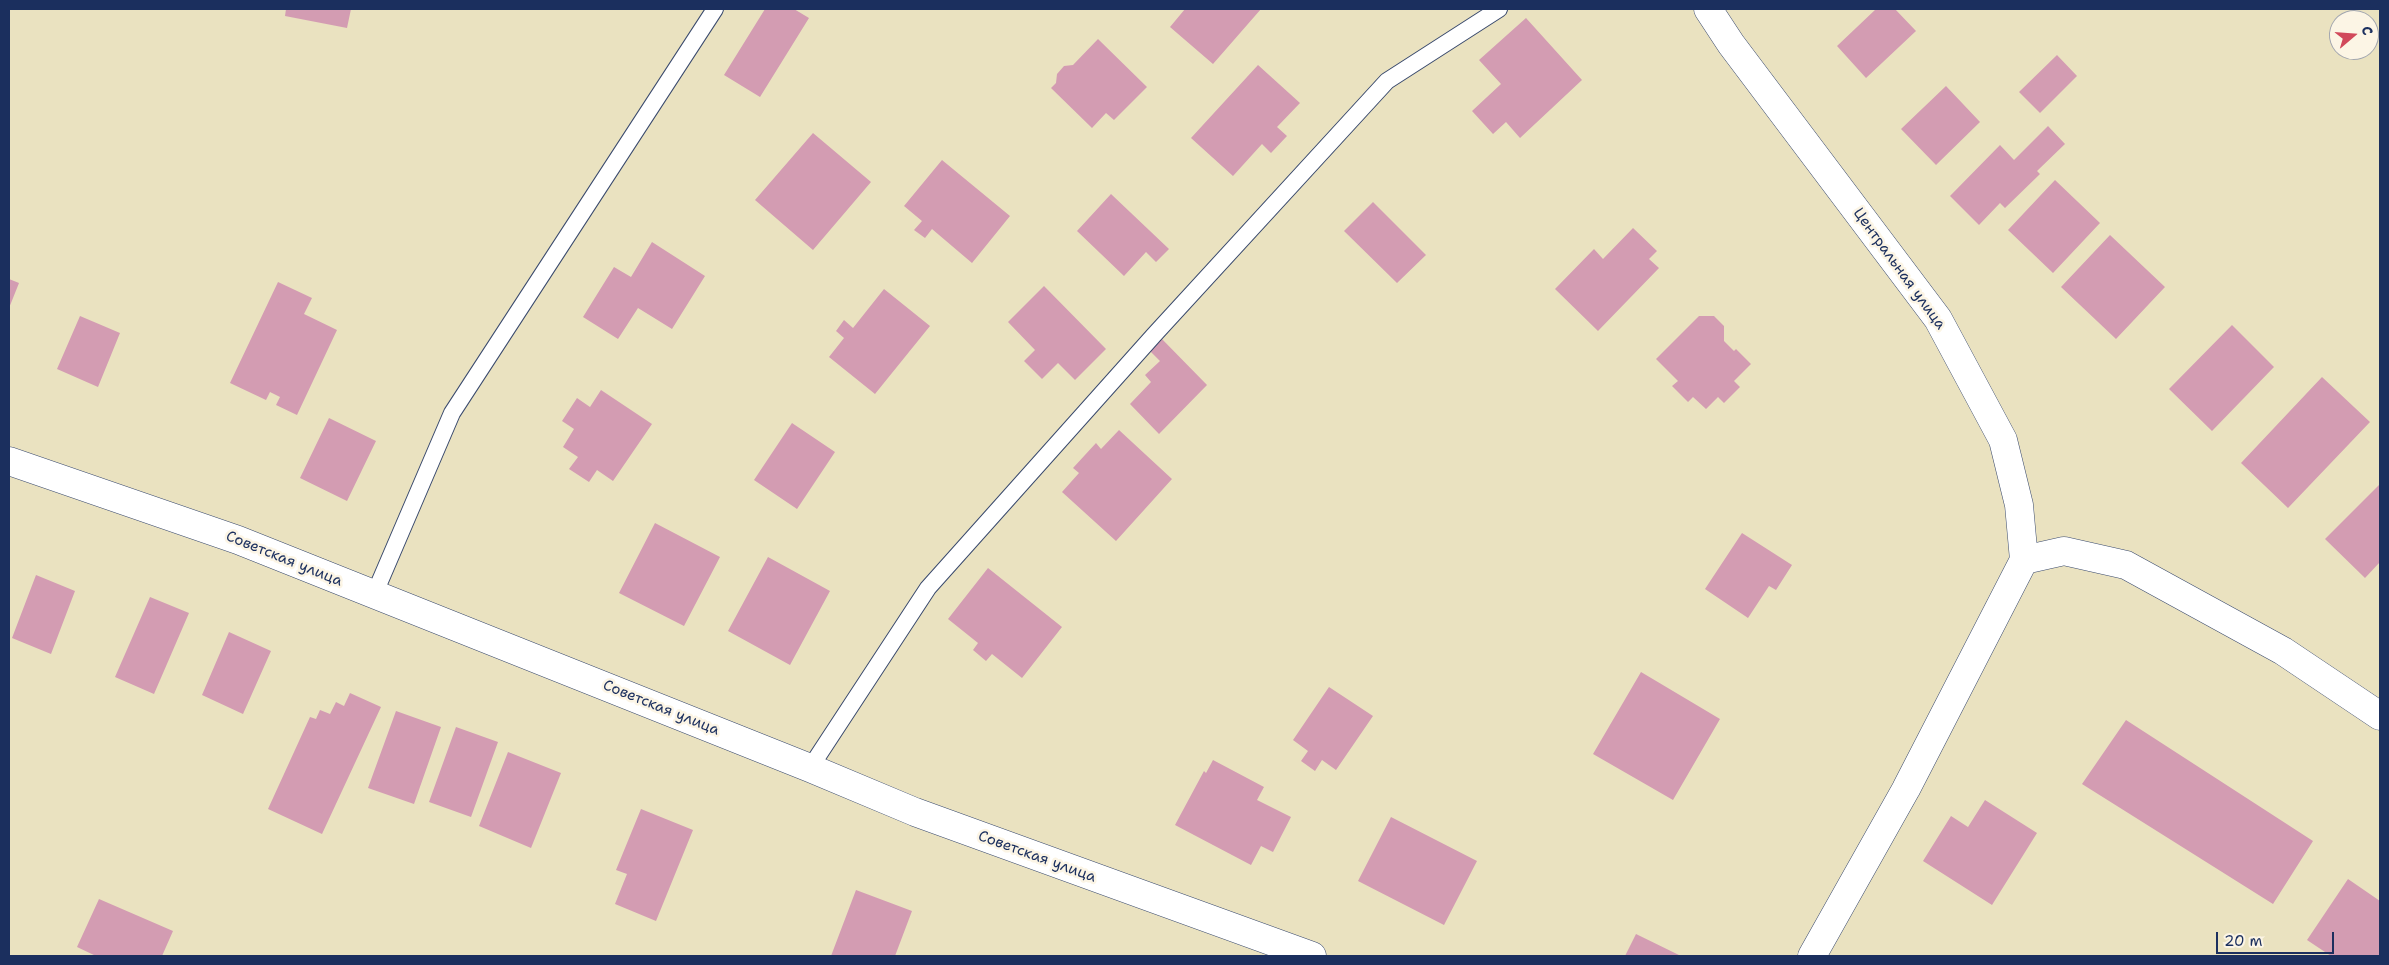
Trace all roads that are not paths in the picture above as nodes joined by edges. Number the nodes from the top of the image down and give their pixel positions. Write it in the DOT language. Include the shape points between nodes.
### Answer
graph roads {
  1 [pos="715,9"];
  2 [pos="1499,9"];
  3 [pos="1708,9"];
  4 [pos="9,461"];
  5 [pos="2024,560"];
  6 [pos="374,595"];
  7 [pos="2380,716"];
  8 [pos="810,768"];
  9 [pos="1312,956"];
  10 [pos="1812,956"];
  1 -- 6 [label="lane" via="452,413"];
  2 -- 8 [label="lane" via="1387,81 1154,335 928,588"];
  3 -- 5 [label="street, Центральная улица" via="1938,319 2003,440 2019,505"];
  4 -- 6 [label="street, Советская улица" via="238,540"];
  5 -- 7 [label="street" via="2064,551 2126,565 2283,651"];
  5 -- 10 [label="street" via="1906,789"];
  6 -- 8 [label="street, Советская улица"];
  8 -- 9 [label="street, Советская улица" via="915,812"];
}
